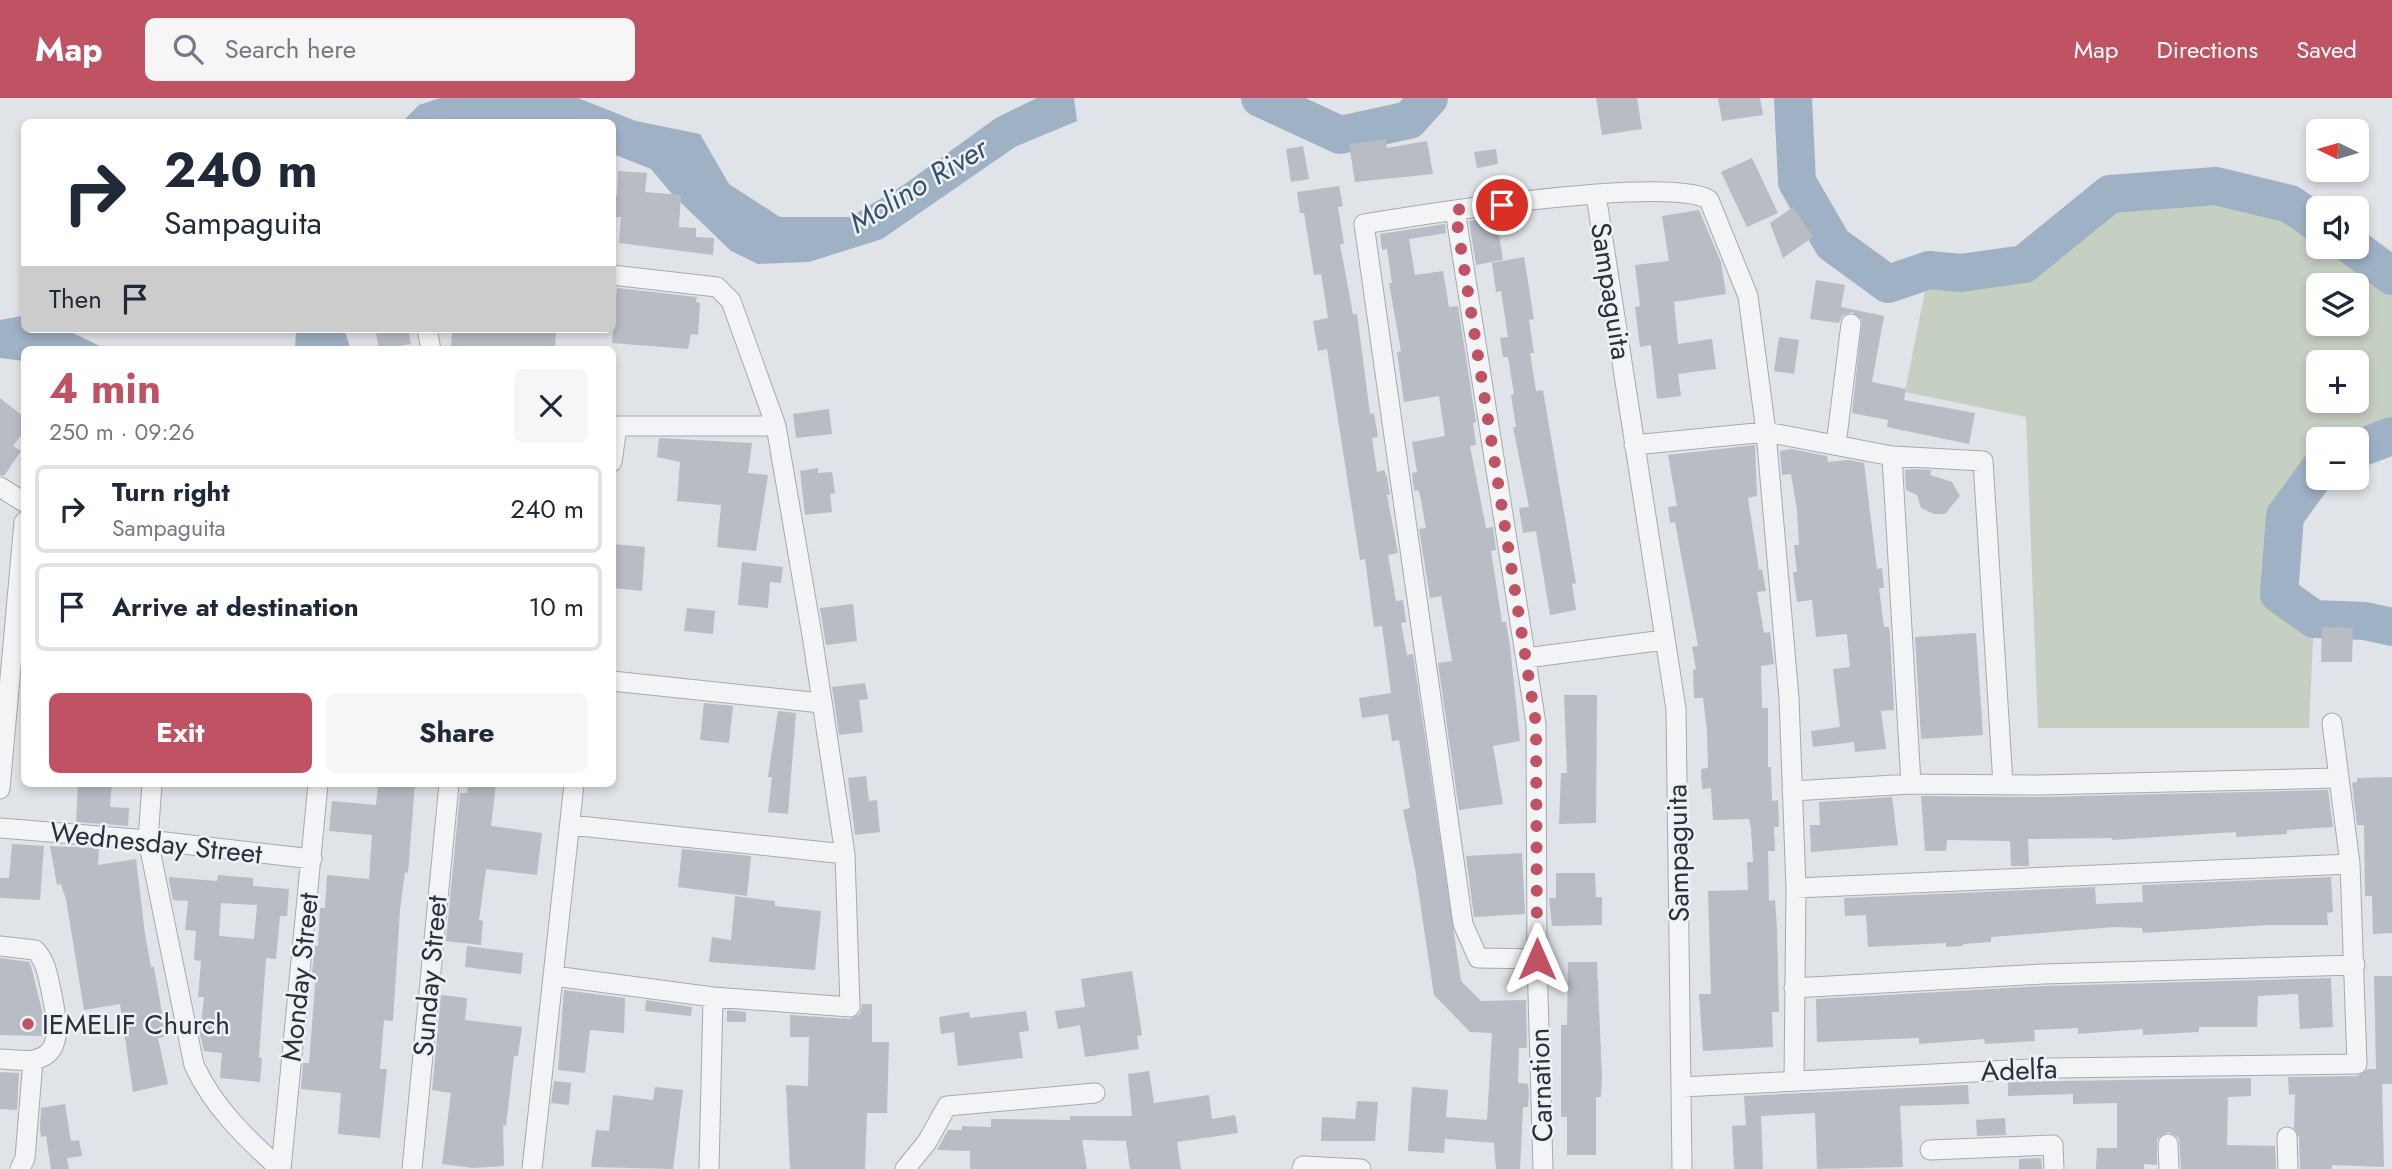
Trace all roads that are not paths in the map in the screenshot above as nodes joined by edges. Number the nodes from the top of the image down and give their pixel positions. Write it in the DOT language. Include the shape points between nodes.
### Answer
graph roads {
  1 [pos="1596,195"];
  2 [pos="1455,210"];
  3 [pos="616,275"];
  4 [pos="1851,324"];
  5 [pos="616,426"];
  6 [pos="776,426"];
  7 [pos="1766,432"];
  8 [pos="1634,445"];
  9 [pos="1836,445"];
  10 [pos="1892,456"];
  11 [pos="0,487"];
  12 [pos="21,500"];
  13 [pos="21,555"];
  14 [pos="1664,640"];
  15 [pos="1525,658"];
  16 [pos="616,681"];
  17 [pos="821,703"];
  18 [pos="2332,723"];
  19 [pos="2337,778"];
  20 [pos="1910,784"];
  21 [pos="2003,784"];
  22 [pos="152,787"];
  23 [pos="318,787"];
  24 [pos="449,787"];
  25 [pos="574,787"];
  26 [pos="0,789"];
  27 [pos="1792,791"];
  28 [pos="570,825"];
  29 [pos="0,828"];
  30 [pos="148,840"];
  31 [pos="845,854"];
  32 [pos="312,859"];
  33 [pos="2350,864"];
  34 [pos="1796,888"];
  35 [pos="0,946"];
  36 [pos="1537,959"];
  37 [pos="2355,965"];
  38 [pos="554,976"];
  39 [pos="1794,988"];
  40 [pos="713,997"];
  41 [pos="0,1059"];
  42 [pos="33,1060"];
  43 [pos="1794,1080"];
  44 [pos="1682,1087"];
  45 [pos="1095,1093"];
  46 [pos="2287,1137"];
  47 [pos="2168,1144"];
  48 [pos="1930,1150"];
  49 [pos="20,1169"];
  50 [pos="280,1169"];
  51 [pos="412,1169"];
  52 [pos="531,1169"];
  53 [pos="709,1169"];
  54 [pos="905,1169"];
  55 [pos="1302,1169"];
  56 [pos="1361,1169"];
  57 [pos="1543,1169"];
  58 [pos="1682,1169"];
  59 [pos="2054,1169"];
  60 [pos="2169,1169"];
  61 [pos="2288,1169"];
  1 -- 2 [label="street, Sampaguita"];
  1 -- 7 [label="street" via="1685,191 1709,200 1748,296"];
  1 -- 8 [label="street, Sampaguita"];
  2 -- 15 [label="street, Carnation"];
  2 -- 36 [label="street, Sampaguita" via="1364,224 1462,924 1479,958"];
  3 -- 6 [label="street" via="717,287 731,301"];
  4 -- 9 [label="street"];
  5 -- 6 [label="street"];
  6 -- 17 [label="street"];
  7 -- 8 [label="street"];
  7 -- 9 [label="street"];
  7 -- 27 [label="street" via="1789,698"];
  8 -- 14 [label="street, Sampaguita"];
  9 -- 10 [label="street"];
  10 -- 20 [label="street"];
  10 -- 21 [label="street" via="1983,461"];
  11 -- 12 [label="street"];
  13 -- 26 [label="street"];
  14 -- 15 [label="street"];
  14 -- 44 [label="street, Sampaguita" via="1676,709"];
  15 -- 36 [label="street, Carnation" via="1536,724"];
  16 -- 17 [label="street"];
  17 -- 31 [label="street"];
  18 -- 19 [label="street"];
  19 -- 21 [label="street"];
  19 -- 33 [label="street"];
  20 -- 21 [label="street"];
  20 -- 27 [label="street"];
  22 -- 30 [label="street"];
  23 -- 32 [label="street, Monday Street"];
  24 -- 51 [label="street, Sunday Street"];
  25 -- 28 [label="street"];
  27 -- 34 [label="street"];
  28 -- 31 [label="street"];
  28 -- 38 [label="street"];
  29 -- 30 [label="street, Wednesday Street"];
  30 -- 32 [label="street, Wednesday Street"];
  30 -- 50 [label="street" via="194,1065 207,1093 226,1116"];
  31 -- 40 [label="street" via="850,1007"];
  32 -- 50 [label="street, Monday Street"];
  33 -- 34 [label="street"];
  33 -- 37 [label="street"];
  34 -- 39 [label="street"];
  35 -- 42 [label="street" via="35,950 44,959 58,1027 55,1044"];
  36 -- 57 [label="street, Carnation"];
  37 -- 39 [label="street" via="2043,974"];
  37 -- 43 [label="street, Adelfa" via="2357,1064 2051,1068"];
  38 -- 40 [label="street"];
  38 -- 52 [label="street"];
  39 -- 43 [label="street"];
  40 -- 53 [label="street"];
  41 -- 42 [label="street"];
  42 -- 49 [label="street" via="25,1158"];
  43 -- 44 [label="street, Adelfa"];
  44 -- 58 [label="street, Sampaguita"];
  45 -- 54 [label="street" via="947,1106"];
  46 -- 61 [label="street"];
  47 -- 60 [label="street"];
  48 -- 59 [label="street" via="2053,1144"];
  55 -- 56 [label="street"];
}
